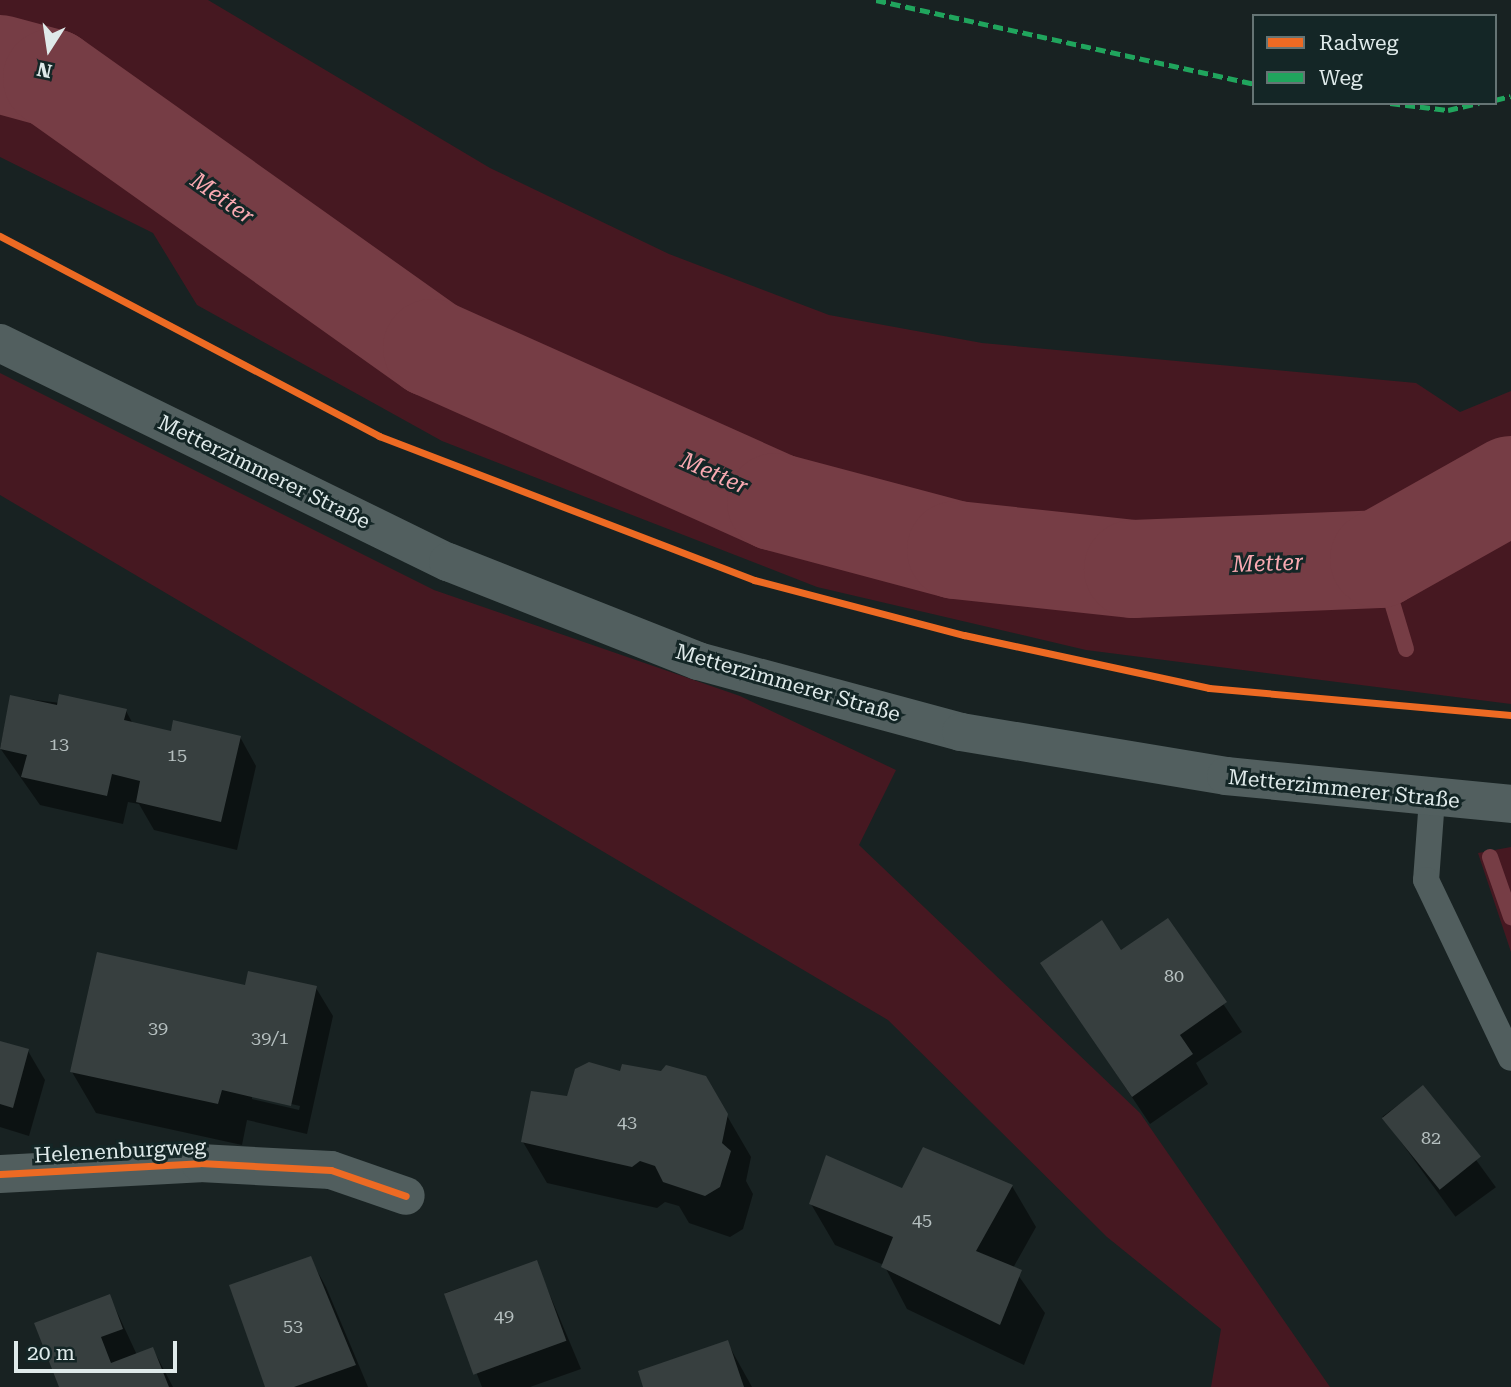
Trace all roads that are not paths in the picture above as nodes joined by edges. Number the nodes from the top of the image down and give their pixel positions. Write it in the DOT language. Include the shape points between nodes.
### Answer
graph roads {
  1 [pos="0,343"];
  2 [pos="1432,799"];
  3 [pos="1511,804"];
  4 [pos="1511,1058"];
  5 [pos="0,1174"];
  6 [pos="406,1196"];
  1 -- 2 [label="main road, Metterzimmerer Straße" via="448,562 698,661 961,732 1226,776"];
  2 -- 3 [label="main road, Metterzimmerer Straße"];
  2 -- 4 [label="lane" via="1426,880"];
  5 -- 6 [label="street, Helenenburgweg" via="200,1163 331,1170"];
}
